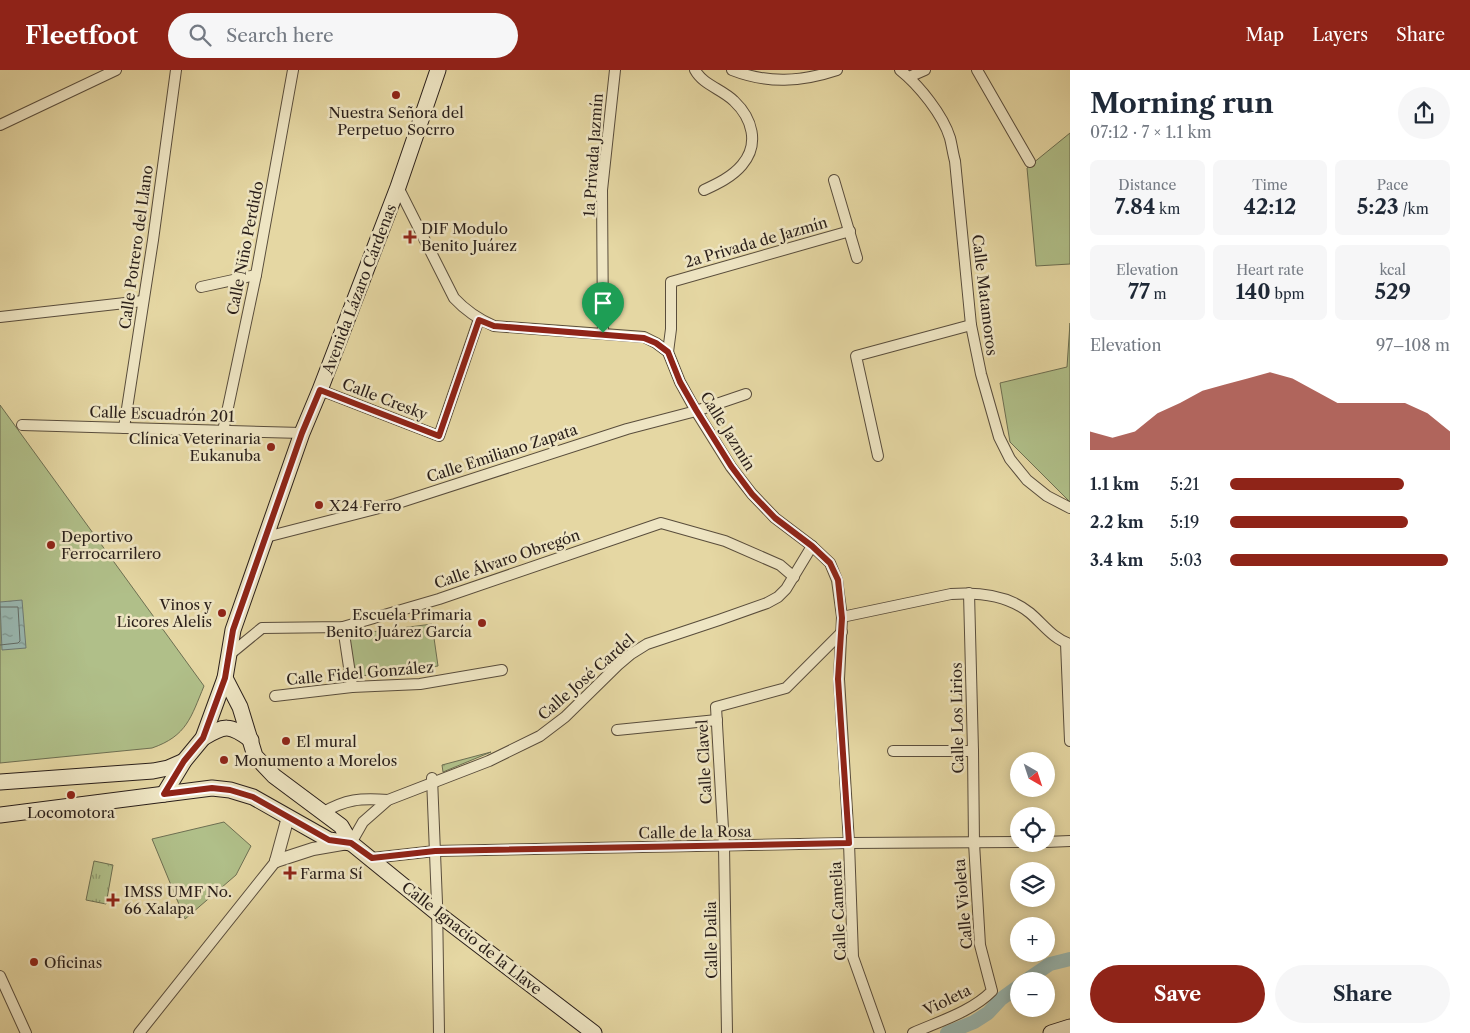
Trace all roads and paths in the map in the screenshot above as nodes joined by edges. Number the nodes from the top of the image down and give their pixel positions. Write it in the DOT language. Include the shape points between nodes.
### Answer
graph roads {
  1 [pos="116,70"];
  2 [pos="176,70"];
  3 [pos="294,70"];
  4 [pos="438,70"];
  5 [pos="615,70"];
  6 [pos="695,70"];
  7 [pos="732,70"];
  8 [pos="837,70"];
  9 [pos="900,70"];
  10 [pos="925,70"];
  11 [pos="976,70"];
  12 [pos="909,77"];
  13 [pos="0,125"];
  14 [pos="1030,162"];
  15 [pos="834,180"];
  16 [pos="398,187"];
  17 [pos="704,190"];
  18 [pos="850,231"];
  19 [pos="857,258"];
  20 [pos="256,275"];
  21 [pos="201,287"];
  22 [pos="143,301"];
  23 [pos="0,317"];
  24 [pos="479,320"];
  25 [pos="971,325"];
  26 [pos="603,333"];
  27 [pos="668,352"];
  28 [pos="320,390"];
  29 [pos="746,394"];
  30 [pos="696,410"];
  31 [pos="22,425"];
  32 [pos="124,428"];
  33 [pos="223,431"];
  34 [pos="302,433"];
  35 [pos="878,456"];
  36 [pos="1070,508"];
  37 [pos="266,537"];
  38 [pos="812,546"];
  39 [pos="794,577"];
  40 [pos="969,593"];
  41 [pos="842,618"];
  42 [pos="343,627"];
  43 [pos="842,632"];
  44 [pos="1068,643"];
  45 [pos="228,656"];
  46 [pos="502,670"];
  47 [pos="225,678"];
  48 [pos="352,687"];
  49 [pos="274,696"];
  50 [pos="717,720"];
  51 [pos="617,730"];
  52 [pos="203,738"];
  53 [pos="251,740"];
  54 [pos="1070,741"];
  55 [pos="893,751"];
  56 [pos="973,751"];
  57 [pos="184,761"];
  58 [pos="432,781"];
  59 [pos="0,782"];
  60 [pos="293,792"];
  61 [pos="164,794"];
  62 [pos="388,800"];
  63 [pos="322,813"];
  64 [pos="0,815"];
  65 [pos="288,817"];
  66 [pos="1070,841"];
  67 [pos="1010,842"];
  68 [pos="1055,842"];
  69 [pos="351,843"];
  70 [pos="849,843"];
  71 [pos="974,843"];
  72 [pos="724,846"];
  73 [pos="435,851"];
  74 [pos="372,858"];
  75 [pos="276,861"];
  76 [pos="437,913"];
  77 [pos="0,976"];
  78 [pos="992,991"];
  79 [pos="1070,1027"];
  80 [pos="26,1033"];
  81 [pos="139,1033"];
  82 [pos="439,1033"];
  83 [pos="594,1033"];
  84 [pos="728,1033"];
  85 [pos="880,1033"];
  86 [pos="913,1033"];
  87 [pos="1051,1033"];
  1 -- 13 [label="street"];
  2 -- 22 [label="street, Calle Potrero del Llano"];
  3 -- 20 [label="street, Calle Niño Perdido"];
  4 -- 16 [label="main road, Avenida Lázaro Cárdenas"];
  5 -- 26 [label="street, 1a Privada Jazmín" via="602,190"];
  6 -- 17 [label="street" via="699,77 738,105 747,115 752,132 751,149 742,165 725,180"];
  7 -- 8 [label="street" via="750,77 789,80"];
  9 -- 12 [label="street, Calle Matamoros"];
  10 -- 12 [label="street"];
  11 -- 14 [label="street"];
  12 -- 25 [label="street, Calle Matamoros" via="941,118 950,138"];
  15 -- 18 [label="street"];
  16 -- 24 [label="street" via="454,298"];
  16 -- 28 [label="main road, Avenida Lázaro Cárdenas"];
  18 -- 19 [label="street"];
  18 -- 27 [label="street, 2a Privada de Jazmín" via="671,282"];
  20 -- 21 [label="street"];
  20 -- 33 [label="street, Calle Niño Perdido"];
  22 -- 23 [label="street"];
  22 -- 32 [label="street, Calle Potrero del Llano"];
  24 -- 26 [label="street" via="494,326"];
  24 -- 28 [label="street, Calle Cresky" via="439,436"];
  25 -- 35 [label="street" via="856,356"];
  25 -- 36 [label="street, Calle Matamoros" via="999,437 1010,460 1027,480"];
  26 -- 27 [label="street" via="644,338"];
  27 -- 30 [label="street, Calle Jazmín"];
  28 -- 34 [label="main road, Avenida Lázaro Cárdenas"];
  29 -- 30 [label="street, Calle Emiliano Zapata"];
  30 -- 37 [label="street, Calle Emiliano Zapata" via="395,504"];
  30 -- 38 [label="street, Calle Jazmín" via="752,494 775,518"];
  31 -- 32 [label="street, Calle Escuadrón 201"];
  32 -- 33 [label="street, Calle Escuadrón 201"];
  33 -- 34 [label="street, Calle Escuadrón 201"];
  34 -- 37 [label="main road, Avenida Lázaro Cárdenas"];
  37 -- 45 [label="main road, Avenida Lázaro Cárdenas" via="233,630"];
  38 -- 39 [label="street, Calle José Cardel"];
  38 -- 41 [label="street, Calle Jazmín" via="830,563 838,580"];
  39 -- 42 [label="street, Calle Álvaro Obregón" via="780,564 725,541 661,523 439,599"];
  39 -- 58 [label="street, Calle José Cardel" via="778,597 767,603 647,644 631,654 565,717 540,736 489,761"];
  40 -- 41 [label="street"];
  40 -- 44 [label="street" via="1013,602"];
  40 -- 56 [label="street, Calle Los Lirios"];
  41 -- 43 [label="street, Calle Jazmín"];
  42 -- 45 [label="street, Calle Álvaro Obregón" via="262,628"];
  42 -- 48 [label="street"];
  43 -- 50 [label="street, Calle Clavel" via="786,688 716,707"];
  43 -- 70 [label="street, Calle Jazmín" via="838,679"];
  44 -- 54 [label="street"];
  45 -- 47 [label="main road, Avenida Lázaro Cárdenas"];
  46 -- 48 [label="street, Calle Fidel González" via="420,684"];
  47 -- 52 [label="main road, Avenida Lázaro Cárdenas"];
  47 -- 53 [label="main road" via="240,707"];
  48 -- 49 [label="street, Calle Fidel González"];
  50 -- 51 [label="street"];
  50 -- 72 [label="street, Calle Clavel"];
  52 -- 53 [label="main road" via="222,727 239,731"];
  52 -- 57 [label="main road"];
  53 -- 60 [label="main road, Calle Ignacio de la Llave" via="255,756"];
  55 -- 56 [label="street"];
  56 -- 71 [label="street, Calle Los Lirios"];
  57 -- 59 [label="main road" via="154,771"];
  57 -- 61 [label="main road"];
  58 -- 62 [label="street, Calle José Cardel"];
  58 -- 73 [label="street"];
  60 -- 63 [label="main road, Calle Ignacio de la Llave"];
  60 -- 65 [label="main road"];
  61 -- 64 [label="main road, Calle Ignacio de la Llave"];
  61 -- 65 [label="main road, Calle Ignacio de la Llave" via="212,788 230,790 253,797"];
  62 -- 63 [label="street, Calle José Cardel" via="364,798 336,804"];
  62 -- 69 [label="street, Calle José Cardel" via="363,822"];
  63 -- 69 [label="main road, Calle Ignacio de la Llave" via="340,826"];
  65 -- 69 [label="main road, Calle Ignacio de la Llave" via="329,840"];
  65 -- 75 [label="street"];
  66 -- 68 [label="street"];
  67 -- 71 [label="street, Calle de la Rosa"];
  69 -- 74 [label="main road, Calle Ignacio de la Llave"];
  69 -- 75 [label="street" via="313,849"];
  70 -- 71 [label="street, Calle de la Rosa"];
  70 -- 72 [label="street, Calle de la Rosa"];
  70 -- 85 [label="street, Calle Camelia" via="853,957"];
  71 -- 78 [label="street, Calle Violeta" via="980,946"];
  72 -- 73 [label="street, Calle de la Rosa"];
  72 -- 84 [label="street, Calle Dalia"];
  73 -- 74 [label="street, Calle de la Rosa"];
  73 -- 76 [label="street"];
  74 -- 76 [label="main road, Calle Ignacio de la Llave"];
  75 -- 81 [label="street"];
  76 -- 82 [label="street"];
  76 -- 83 [label="main road, Calle Ignacio de la Llave"];
  77 -- 80 [label="street"];
  78 -- 86 [label="street, Violeta" via="969,1009"];
  79 -- 87 [label="main road"];
}
